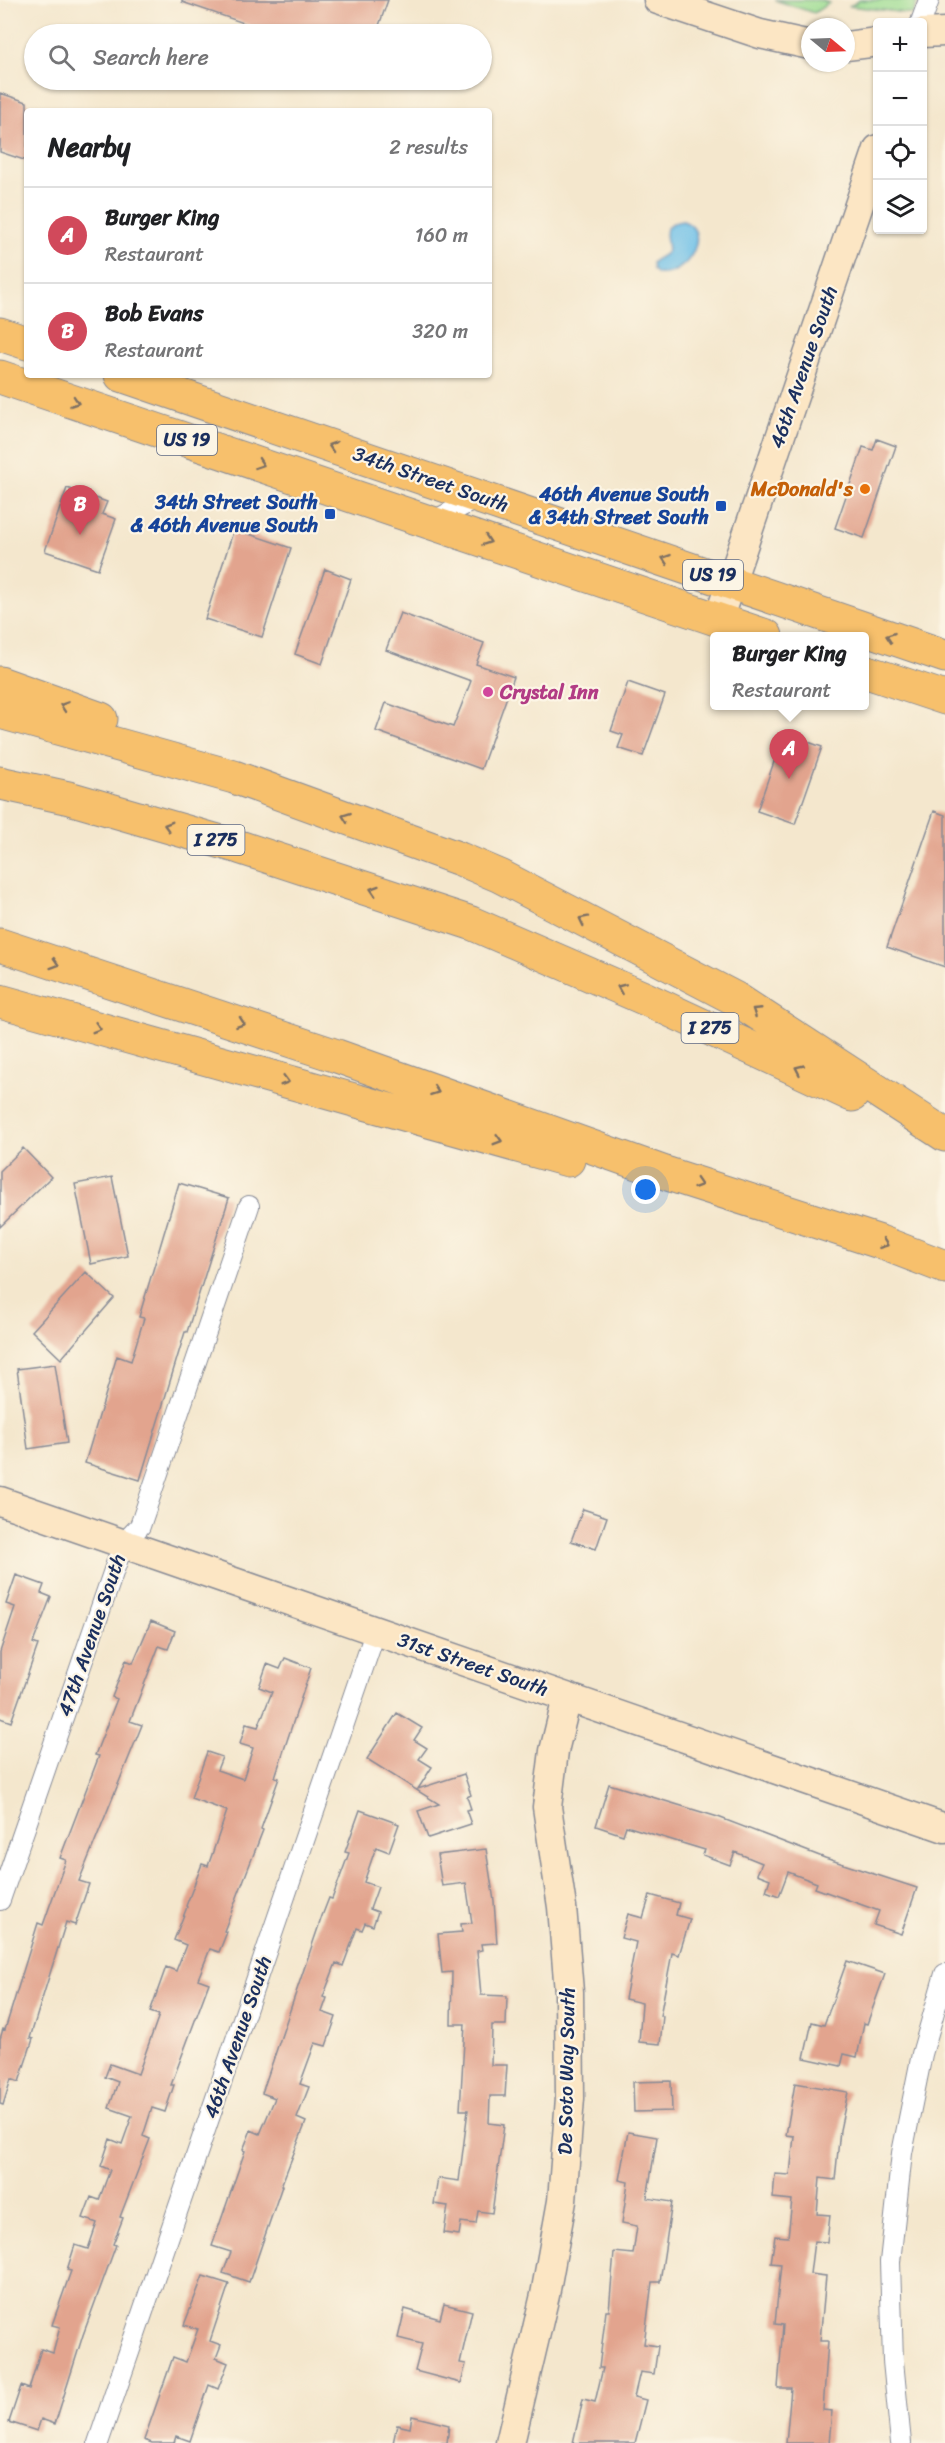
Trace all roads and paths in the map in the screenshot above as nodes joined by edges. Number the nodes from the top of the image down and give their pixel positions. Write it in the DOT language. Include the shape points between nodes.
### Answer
graph roads {
  1 [pos="658,0"];
  2 [pos="929,0"];
  3 [pos="922,18"];
  4 [pos="945,32"];
  5 [pos="927,33"];
  6 [pos="801,43"];
  7 [pos="873,43"];
  8 [pos="855,45"];
  9 [pos="873,164"];
  10 [pos="0,334"];
  11 [pos="24,342"];
  12 [pos="0,376"];
  13 [pos="130,378"];
  14 [pos="481,496"];
  15 [pos="432,522"];
  16 [pos="731,582"];
  17 [pos="718,620"];
  18 [pos="754,632"];
  19 [pos="945,656"];
  20 [pos="869,672"];
  21 [pos="0,683"];
  22 [pos="945,698"];
  23 [pos="0,712"];
  24 [pos="234,777"];
  25 [pos="0,783"];
  26 [pos="0,945"];
  27 [pos="0,1001"];
  28 [pos="945,1135"];
  29 [pos="945,1142"];
  30 [pos="668,1174"];
  31 [pos="249,1206"];
  32 [pos="945,1267"];
  33 [pos="0,1501"];
  34 [pos="123,1544"];
  35 [pos="376,1630"];
  36 [pos="567,1698"];
  37 [pos="945,1828"];
  38 [pos="0,1900"];
  39 [pos="945,1974"];
  40 [pos="98,2443"];
  41 [pos="510,2443"];
  42 [pos="901,2443"];
  1 -- 6 [label="street" via="760,34"];
  2 -- 3 [label="street"];
  4 -- 5 [label="street"];
  7 -- 8 [label="street"];
  9 -- 16 [label="street, 46th Avenue South"];
  10 -- 11 [label="highway"];
  12 -- 15 [label="highway, 34th Street South / US 19, one-way"];
  14 -- 13 [label="highway, 34th Street South / US 19, one-way"];
  14 -- 15 [label="street"];
  16 -- 14 [label="highway, 34th Street South / US 19, one-way"];
  15 -- 17 [label="highway, 34th Street South / US 19, one-way"];
  16 -- 17 [label="street, 46th Avenue South"];
  19 -- 16 [label="highway, 34th Street South / US 19, one-way"];
  17 -- 18 [label="highway, 34th Street South / US 19"];
  20 -- 22 [label="highway"];
  24 -- 21 [label="highway, one-way" via="147,735"];
  23 -- 24 [label="highway"];
  28 -- 24 [label="highway, one-way" via="736,999 500,876"];
  29 -- 25 [label="highway, I 275, one-way" via="769,1055 471,923 216,840 69,798"];
  26 -- 30 [label="highway, one-way" via="337,1056"];
  27 -- 30 [label="highway, one-way" via="599,1168"];
  30 -- 32 [label="highway, one-way"];
  31 -- 34 [label="street, 47th Avenue South" via="140,1526"];
  33 -- 34 [label="street, 31st Street South"];
  34 -- 35 [label="street, 31st Street South"];
  34 -- 38 [label="street, 47th Avenue South"];
  35 -- 36 [label="street, 31st Street South"];
  35 -- 40 [label="street, 46th Avenue South"];
  36 -- 37 [label="street, 31st Street South"];
  36 -- 41 [label="street, De Soto Way South" via="554,1751 547,1807 562,1907 569,1992 570,2098 562,2201 545,2295"];
  39 -- 42 [label="street" via="922,2054 902,2153 890,2262 893,2361"];
}
